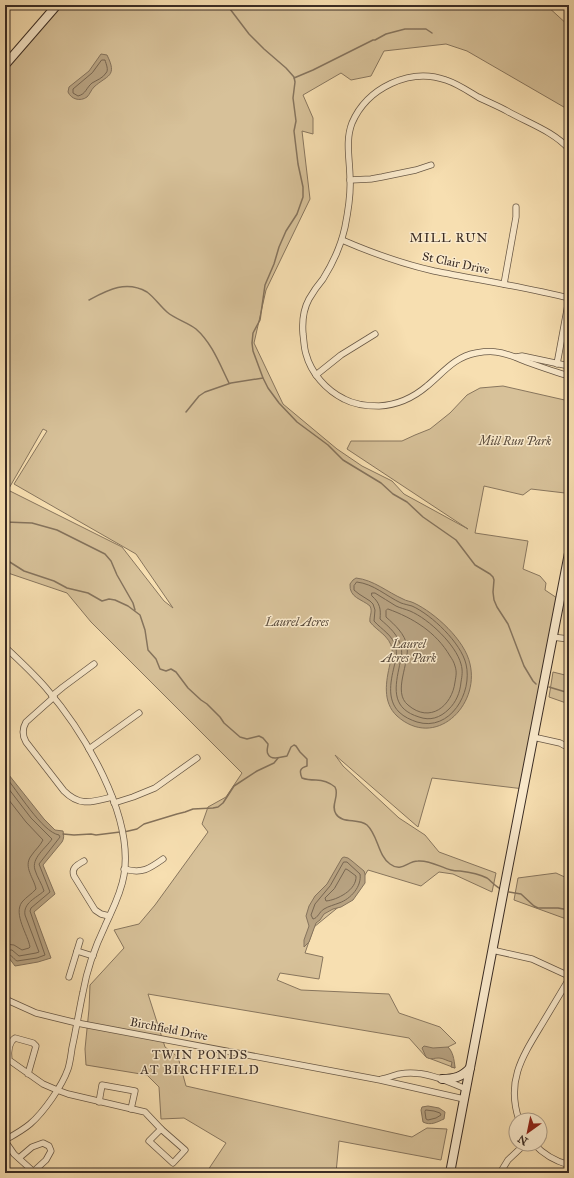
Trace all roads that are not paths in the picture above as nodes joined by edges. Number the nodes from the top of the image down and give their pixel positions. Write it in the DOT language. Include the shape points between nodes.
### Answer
graph roads {
  1 [pos="57,5"];
  2 [pos="5,64"];
  3 [pos="569,149"];
  4 [pos="431,165"];
  5 [pos="350,180"];
  6 [pos="516,206"];
  7 [pos="342,240"];
  8 [pos="504,284"];
  9 [pos="569,298"];
  10 [pos="375,334"];
  11 [pos="516,357"];
  12 [pos="557,364"];
  13 [pos="569,366"];
  14 [pos="316,375"];
  15 [pos="569,376"];
  16 [pos="569,553"];
  17 [pos="552,637"];
  18 [pos="569,639"];
  19 [pos="5,647"];
  20 [pos="94,664"];
  21 [pos="53,697"];
  22 [pos="139,713"];
  23 [pos="533,737"];
  24 [pos="569,748"];
  25 [pos="89,749"];
  26 [pos="197,758"];
  27 [pos="112,797"];
  28 [pos="114,803"];
  29 [pos="569,810"];
  30 [pos="569,826"];
  31 [pos="163,859"];
  32 [pos="84,861"];
  33 [pos="124,868"];
  34 [pos="109,916"];
  35 [pos="80,940"];
  36 [pos="492,950"];
  37 [pos="77,951"];
  38 [pos="92,956"];
  39 [pos="69,977"];
  40 [pos="569,978"];
  41 [pos="5,999"];
  42 [pos="77,1023"];
  43 [pos="470,1067"];
  44 [pos="28,1074"];
  45 [pos="442,1079"];
  46 [pos="380,1080"];
  47 [pos="466,1088"];
  48 [pos="57,1090"];
  49 [pos="464,1099"];
  50 [pos="100,1102"];
  51 [pos="131,1109"];
  52 [pos="517,1112"];
  53 [pos="161,1129"];
  54 [pos="5,1140"];
  55 [pos="516,1152"];
  56 [pos="544,1152"];
  57 [pos="19,1158"];
  58 [pos="569,1165"];
  59 [pos="35,1172"];
  60 [pos="450,1173"];
  61 [pos="500,1173"];
  1 -- 2 [label="main road"];
  3 -- 5 [label="street" via="532,123 445,79 410,78 391,83 378,91 356,116 349,139"];
  4 -- 5 [label="street" via="382,177"];
  5 -- 7 [label="street" via="348,212"];
  6 -- 8 [label="street"];
  7 -- 8 [label="street, St Clair Drive" via="408,264"];
  7 -- 14 [label="street" via="331,264 309,299 304,313 304,348"];
  8 -- 9 [label="street, St Clair Drive"];
  9 -- 12 [label="street"];
  10 -- 14 [label="street" via="340,355"];
  11 -- 12 [label="street"];
  11 -- 14 [label="street" via="496,352 468,355 449,365 414,396 382,405 350,402 324,385"];
  11 -- 15 [label="street"];
  12 -- 13 [label="street"];
  16 -- 17 [label="main road"];
  17 -- 18 [label="street"];
  17 -- 23 [label="main road"];
  19 -- 21 [label="street"];
  20 -- 21 [label="street" via="62,687"];
  21 -- 25 [label="street"];
  21 -- 27 [label="street" via="26,722 22,734 26,742 71,798 89,803"];
  22 -- 25 [label="street"];
  23 -- 24 [label="street"];
  23 -- 36 [label="main road"];
  25 -- 27 [label="street"];
  26 -- 28 [label="street" via="149,791"];
  27 -- 28 [label="street"];
  28 -- 33 [label="street" via="124,839"];
  29 -- 30 [label="street"];
  31 -- 33 [label="street" via="141,871"];
  32 -- 34 [label="street" via="74,869 74,876 95,910"];
  33 -- 34 [label="street" via="121,886"];
  34 -- 38 [label="street"];
  35 -- 37 [label="street"];
  36 -- 40 [label="street" via="532,959"];
  36 -- 43 [label="main road"];
  37 -- 38 [label="street"];
  37 -- 39 [label="street"];
  38 -- 42 [label="street"];
  40 -- 52 [label="street" via="517,1069 514,1099"];
  41 -- 42 [label="street, Birchfield Drive" via="36,1013"];
  42 -- 46 [label="street, Birchfield Drive"];
  42 -- 48 [label="street" via="68,1070"];
  43 -- 45 [label="main road" via="461,1076"];
  43 -- 47 [label="main road"];
  44 -- 44 [label="street" via="9,1060 11,1041 15,1038 36,1046"];
  44 -- 48 [label="street"];
  45 -- 46 [label="street, Birchfield Drive" via="418,1074 401,1074"];
  45 -- 47 [label="street, Birchfield Drive"];
  46 -- 49 [label="street, Birchfield Drive"];
  47 -- 49 [label="main road"];
  48 -- 50 [label="street"];
  48 -- 54 [label="street" via="31,1124"];
  49 -- 60 [label="main road"];
  50 -- 51 [label="street"];
  50 -- 51 [label="street" via="102,1085 135,1091"];
  51 -- 53 [label="street" via="145,1112"];
  53 -- 53 [label="street" via="184,1150 173,1163 149,1141"];
  54 -- 57 [label="street"];
  55 -- 61 [label="street"];
  56 -- 58 [label="street" via="551,1158"];
  57 -- 59 [label="street"];
  57 -- 59 [label="street" via="32,1147 43,1143 49,1146 49,1156"];
}
